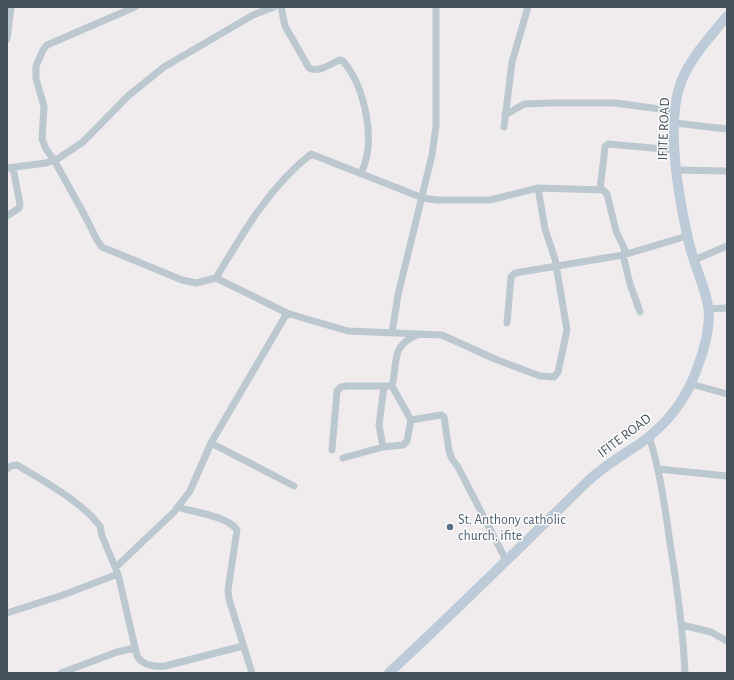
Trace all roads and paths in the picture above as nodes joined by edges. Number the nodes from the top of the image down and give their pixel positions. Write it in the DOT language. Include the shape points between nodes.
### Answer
graph roads {
  1 [pos="11,7"];
  2 [pos="135,7"];
  3 [pos="274,7"];
  4 [pos="281,7"];
  5 [pos="436,7"];
  6 [pos="528,7"];
  7 [pos="727,16"];
  8 [pos="7,39"];
  9 [pos="676,111"];
  10 [pos="505,115"];
  11 [pos="675,123"];
  12 [pos="504,127"];
  13 [pos="727,129"];
  14 [pos="675,150"];
  15 [pos="54,160"];
  16 [pos="10,168"];
  17 [pos="676,170"];
  18 [pos="727,171"];
  19 [pos="361,173"];
  20 [pos="538,188"];
  21 [pos="600,190"];
  22 [pos="423,198"];
  23 [pos="7,216"];
  24 [pos="687,236"];
  25 [pos="727,246"];
  26 [pos="623,255"];
  27 [pos="694,260"];
  28 [pos="555,265"];
  29 [pos="216,278"];
  30 [pos="727,308"];
  31 [pos="708,309"];
  32 [pos="640,312"];
  33 [pos="287,313"];
  34 [pos="507,322"];
  35 [pos="392,333"];
  36 [pos="421,333"];
  37 [pos="691,384"];
  38 [pos="388,386"];
  39 [pos="727,394"];
  40 [pos="411,420"];
  41 [pos="649,436"];
  42 [pos="210,443"];
  43 [pos="383,447"];
  44 [pos="332,450"];
  45 [pos="343,458"];
  46 [pos="7,469"];
  47 [pos="658,469"];
  48 [pos="727,476"];
  49 [pos="294,486"];
  50 [pos="177,508"];
  51 [pos="507,562"];
  52 [pos="117,570"];
  53 [pos="7,613"];
  54 [pos="682,625"];
  55 [pos="727,641"];
  56 [pos="243,646"];
  57 [pos="135,648"];
  58 [pos="392,672"];
  59 [pos="62,673"];
  60 [pos="252,673"];
  61 [pos="685,673"];
  1 -- 8 [label="street"];
  2 -- 15 [label="street" via="58,39 43,50 36,66 36,79 44,106 42,139"];
  3 -- 15 [label="street" via="253,15 164,67 128,96 83,142"];
  4 -- 19 [label="street" via="285,26 309,68 320,69 340,60 359,87 368,136 365,166"];
  5 -- 22 [label="street" via="436,126"];
  6 -- 10 [label="street" via="512,62"];
  7 -- 9 [label="street, IFITE ROAD" via="680,83"];
  9 -- 10 [label="street" via="615,103 552,103 524,104"];
  9 -- 11 [label="street, IFITE ROAD"];
  10 -- 12 [label="street"];
  11 -- 13 [label="street"];
  11 -- 14 [label="street, IFITE ROAD"];
  14 -- 17 [label="street, IFITE ROAD"];
  14 -- 21 [label="street" via="608,144 605,147"];
  15 -- 16 [label="street"];
  15 -- 29 [label="street" via="102,247 182,280 196,283"];
  16 -- 23 [label="street" via="20,204"];
  17 -- 18 [label="street"];
  17 -- 24 [label="street, IFITE ROAD"];
  19 -- 22 [label="street"];
  19 -- 29 [label="street" via="311,154 274,190 253,217"];
  20 -- 21 [label="street"];
  20 -- 22 [label="street" via="490,200"];
  20 -- 28 [label="street" via="545,229"];
  21 -- 26 [label="street" via="607,194 616,231 625,250"];
  22 -- 35 [label="street" via="398,295"];
  24 -- 26 [label="street"];
  24 -- 27 [label="street, IFITE ROAD"];
  25 -- 27 [label="street"];
  26 -- 28 [label="street"];
  26 -- 32 [label="street"];
  27 -- 31 [label="street, IFITE ROAD"];
  28 -- 34 [label="street" via="513,275"];
  28 -- 36 [label="street" via="567,330 558,372 554,377 540,376 442,335"];
  29 -- 33 [label="street"];
  30 -- 31 [label="street"];
  31 -- 37 [label="street, IFITE ROAD" via="706,338"];
  33 -- 35 [label="street" via="348,331"];
  33 -- 42 [label="street"];
  35 -- 36 [label="street"];
  36 -- 38 [label="street" via="406,339 399,347"];
  37 -- 39 [label="street"];
  37 -- 41 [label="street, IFITE ROAD" via="678,408"];
  38 -- 40 [label="street"];
  38 -- 43 [label="street" via="379,425"];
  38 -- 44 [label="street" via="347,386 337,391"];
  40 -- 43 [label="street" via="407,441 403,445"];
  40 -- 51 [label="street" via="441,415 444,417 452,459"];
  41 -- 47 [label="street"];
  41 -- 51 [label="street, IFITE ROAD" via="591,478"];
  42 -- 49 [label="street"];
  42 -- 50 [label="street" via="190,491"];
  43 -- 45 [label="street"];
  46 -- 52 [label="street" via="17,465 60,491 97,522"];
  47 -- 48 [label="street"];
  47 -- 54 [label="street"];
  50 -- 52 [label="street"];
  50 -- 56 [label="street" via="222,519 234,525 237,530 228,590"];
  51 -- 58 [label="street, IFITE ROAD"];
  52 -- 53 [label="street" via="63,595"];
  52 -- 57 [label="street"];
  54 -- 55 [label="street" via="711,632"];
  54 -- 61 [label="street"];
  56 -- 57 [label="street" via="158,666 139,660"];
  56 -- 60 [label="street"];
  57 -- 59 [label="street" via="105,656"];
}
